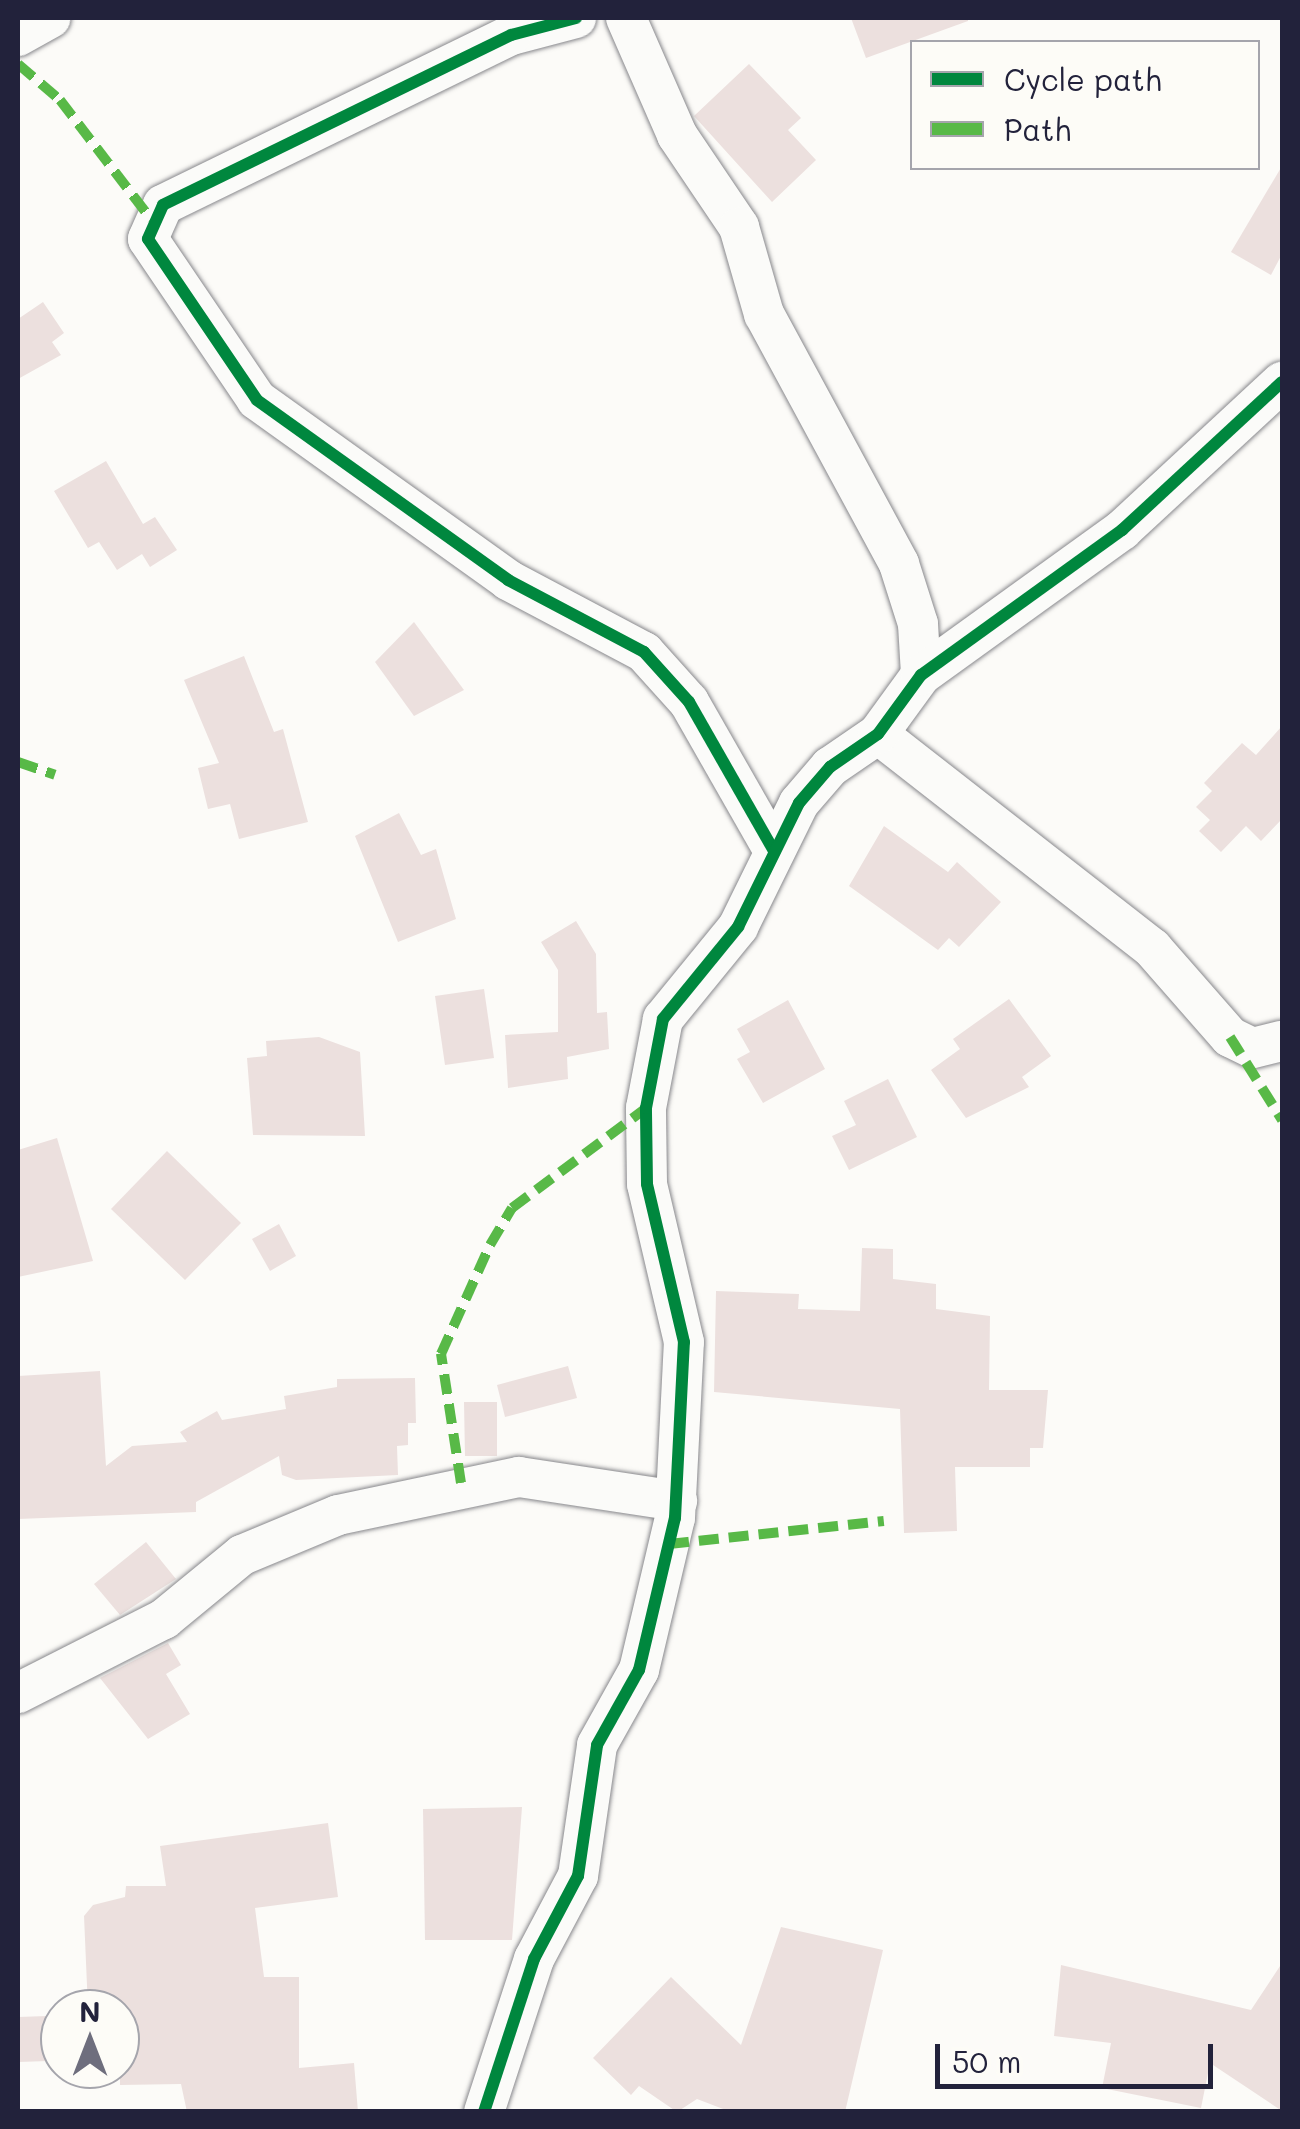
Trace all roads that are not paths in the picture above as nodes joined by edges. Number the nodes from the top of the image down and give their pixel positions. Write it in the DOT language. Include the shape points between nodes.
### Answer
graph roads {
  1 [pos="50,18"];
  2 [pos="576,18"];
  3 [pos="626,18"];
  4 [pos="18,36"];
  5 [pos="1282,382"];
  6 [pos="921,675"];
  7 [pos="878,734"];
  8 [pos="774,851"];
  9 [pos="1282,1041"];
  10 [pos="677,1500"];
  11 [pos="18,1692"];
  12 [pos="484,2112"];
  1 -- 4 [label="street"];
  2 -- 8 [label="street" via="512,35 162,205 148,238 257,400 508,580 644,652 699,717"];
  3 -- 6 [label="street" via="677,135 739,228 764,314 899,564 918,624"];
  5 -- 6 [label="street" via="1122,530"];
  6 -- 7 [label="street"];
  7 -- 8 [label="street" via="830,767"];
  7 -- 9 [label="street" via="1152,948 1230,1037 1253,1048"];
  8 -- 10 [label="street" via="738,927 663,1019 650,1065 647,1184 684,1342"];
  10 -- 11 [label="street" via="520,1477 338,1515 242,1555 164,1619"];
  10 -- 12 [label="street" via="639,1670 598,1745 578,1876 534,1959"];
}
